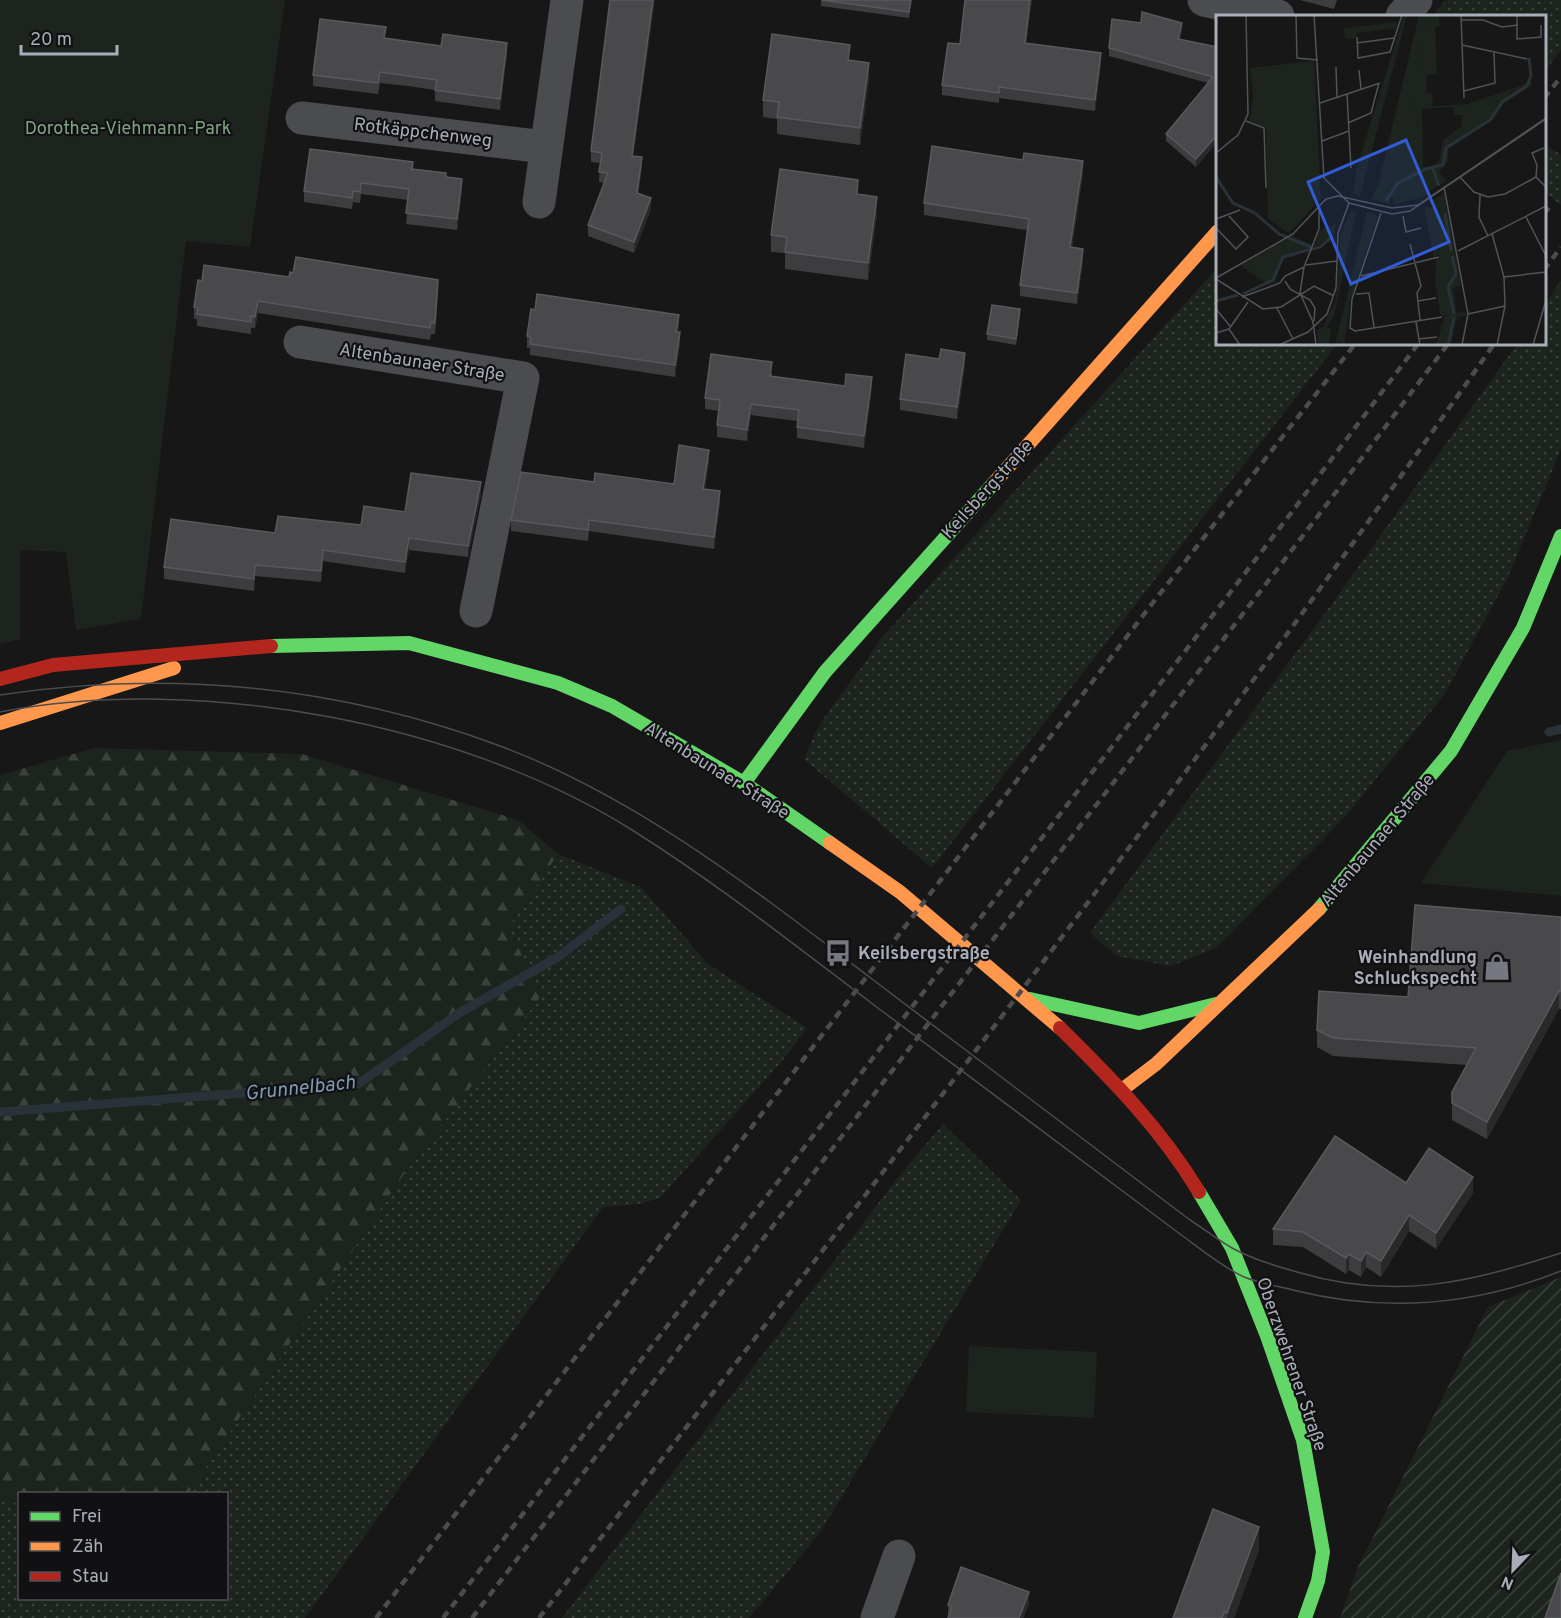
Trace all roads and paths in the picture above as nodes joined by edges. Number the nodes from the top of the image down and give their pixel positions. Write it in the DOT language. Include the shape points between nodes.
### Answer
graph roads {
  1 [pos="567,0"];
  2 [pos="1204,0"];
  3 [pos="1416,0"];
  4 [pos="1273,15"];
  5 [pos="1403,15"];
  6 [pos="302,118"];
  7 [pos="545,147"];
  8 [pos="539,202"];
  9 [pos="1216,233"];
  10 [pos="300,342"];
  11 [pos="1561,536"];
  12 [pos="476,611"];
  13 [pos="227,651"];
  14 [pos="0,679"];
  15 [pos="0,723"];
  16 [pos="744,783"];
  17 [pos="1028,998"];
  18 [pos="1218,1004"];
  19 [pos="1123,1089"];
  20 [pos="1165,1138"];
  21 [pos="899,1556"];
  22 [pos="877,1618"];
  23 [pos="1305,1618"];
  1 -- 7 [label="street"];
  2 -- 4 [label="street"];
  3 -- 5 [label="street"];
  6 -- 7 [label="street, Rotkäppchenweg"];
  7 -- 8 [label="street"];
  9 -- 16 [label="main road, Keilsbergstraße" via="832,664"];
  10 -- 12 [label="street, Altenbaunaer Straße" via="523,378"];
  11 -- 18 [label="main road, Altenbaunaer Straße" via="1523,628 1451,751 1331,898"];
  13 -- 14 [label="main road, Altenbaunaer Straße" via="53,665"];
  13 -- 15 [label="main road, Altenbaunaer Straße"];
  13 -- 16 [label="main road, Altenbaunaer Straße" via="291,644 409,643 558,682 612,706"];
  16 -- 17 [label="main road, Altenbaunaer Straße" via="900,892"];
  17 -- 18 [label="main road" via="1139,1023"];
  17 -- 19 [label="main road, Altenbaunaer Straße"];
  18 -- 19 [label="main road, Altenbaunaer Straße" via="1156,1064"];
  19 -- 20 [label="main road, Altenbaunaer Straße"];
  20 -- 23 [label="main road, Oberzwehrener Straße" via="1232,1248 1303,1440 1323,1552"];
  21 -- 22 [label="street"];
}
